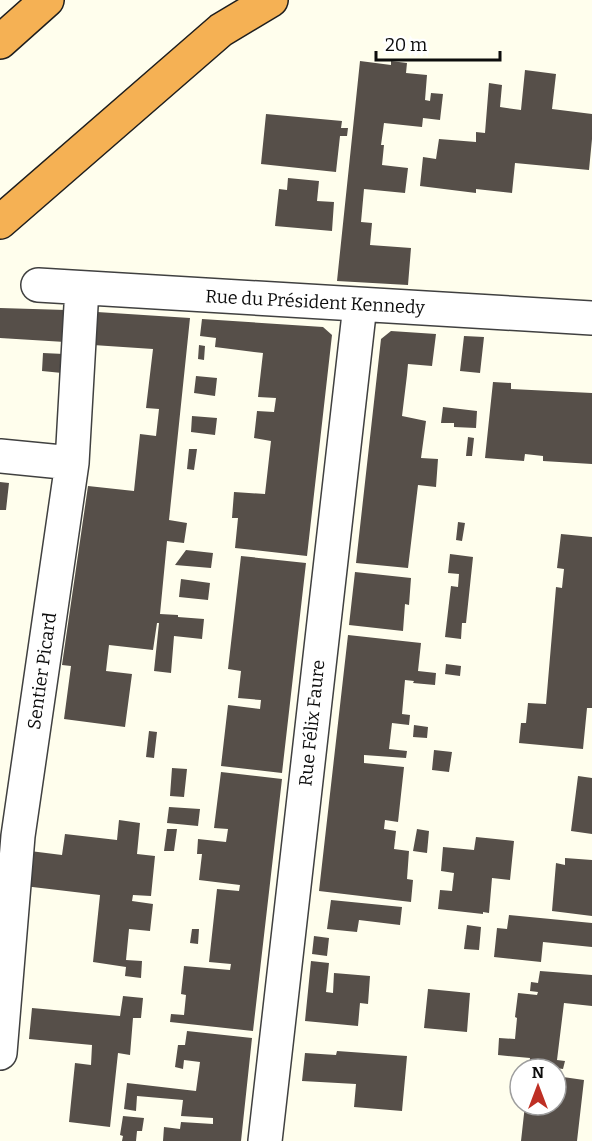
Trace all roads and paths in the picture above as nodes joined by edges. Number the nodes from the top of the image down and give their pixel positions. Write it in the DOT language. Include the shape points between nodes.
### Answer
graph roads {
  1 [pos="48,0"];
  2 [pos="271,0"];
  3 [pos="0,42"];
  4 [pos="0,222"];
  5 [pos="38,285"];
  6 [pos="82,288"];
  7 [pos="360,305"];
  8 [pos="592,318"];
  9 [pos="0,456"];
  10 [pos="72,463"];
  11 [pos="0,1053"];
  12 [pos="265,1141"];
  1 -- 3 [label="highway"];
  2 -- 4 [label="highway" via="220,30"];
  5 -- 6 [label="street, Rue du Président Kennedy"];
  6 -- 7 [label="street, Rue du Président Kennedy"];
  6 -- 10 [label="street, Sentier Picard"];
  7 -- 8 [label="street, Rue du Président Kennedy"];
  7 -- 12 [label="street, Rue Félix Faure"];
  9 -- 10 [label="street"];
  10 -- 11 [label="street, Sentier Picard" via="18,836"];
}
